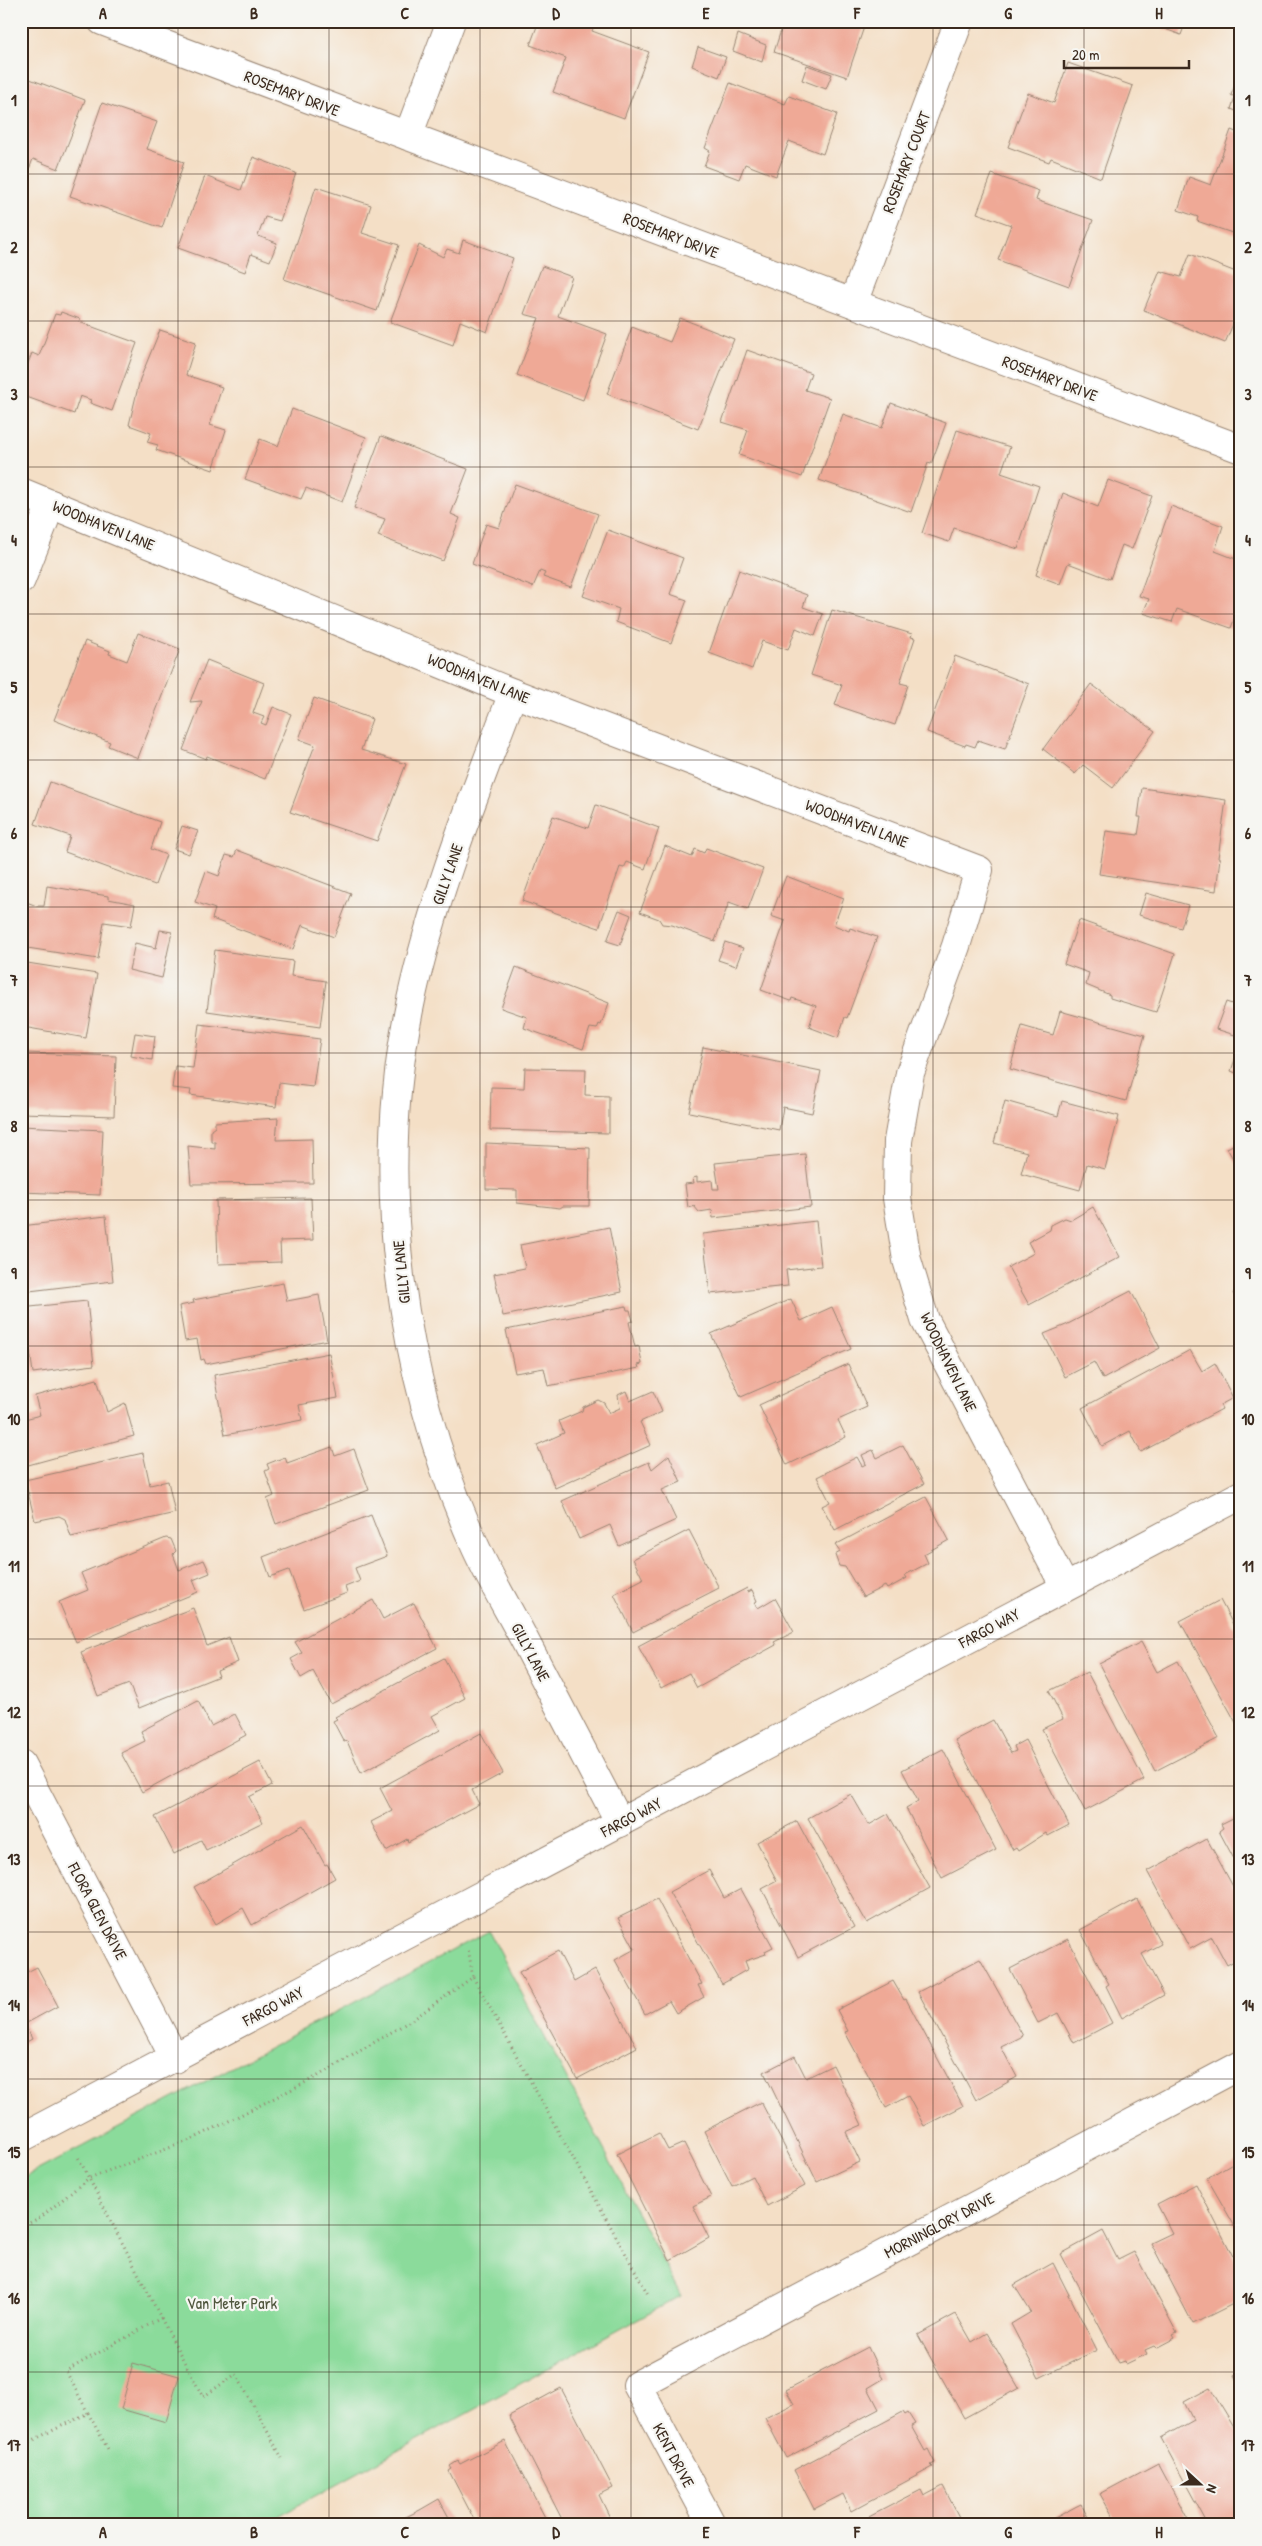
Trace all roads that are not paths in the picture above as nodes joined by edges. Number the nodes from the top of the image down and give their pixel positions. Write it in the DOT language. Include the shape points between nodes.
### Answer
graph roads {
  1 [pos="102,21"];
  2 [pos="451,21"];
  3 [pos="959,21"];
  4 [pos="408,136"];
  5 [pos="853,304"];
  6 [pos="1241,449"];
  7 [pos="21,492"];
  8 [pos="51,504"];
  9 [pos="21,580"];
  10 [pos="514,693"];
  11 [pos="1241,1495"];
  12 [pos="1065,1588"];
  13 [pos="21,1764"];
  14 [pos="620,1823"];
  15 [pos="175,2058"];
  16 [pos="1241,2066"];
  17 [pos="21,2138"];
  18 [pos="637,2385"];
  19 [pos="712,2525"];
  1 -- 4 [label="street, ROSEMARY DRIVE"];
  2 -- 4 [label="street"];
  3 -- 5 [label="street, ROSEMARY COURT"];
  4 -- 5 [label="street, ROSEMARY DRIVE"];
  5 -- 6 [label="street, ROSEMARY DRIVE"];
  7 -- 8 [label="street, WOODHAVEN LANE"];
  8 -- 9 [label="street"];
  8 -- 10 [label="street, WOODHAVEN LANE"];
  10 -- 12 [label="street, WOODHAVEN LANE" via="979,870 956,946 910,1073 898,1141 897,1198 907,1260 925,1320"];
  10 -- 14 [label="street, GILLY LANE" via="450,861 410,1002 397,1093 394,1185 399,1276 420,1387 440,1459 476,1548"];
  11 -- 12 [label="street, FARGO WAY"];
  12 -- 14 [label="street, FARGO WAY"];
  13 -- 15 [label="street, FLORA GLEN DRIVE"];
  14 -- 15 [label="street, FARGO WAY"];
  15 -- 17 [label="street, FARGO WAY"];
  16 -- 18 [label="street, MORNINGLORY DRIVE"];
  18 -- 19 [label="street, KENT DRIVE"];
}
